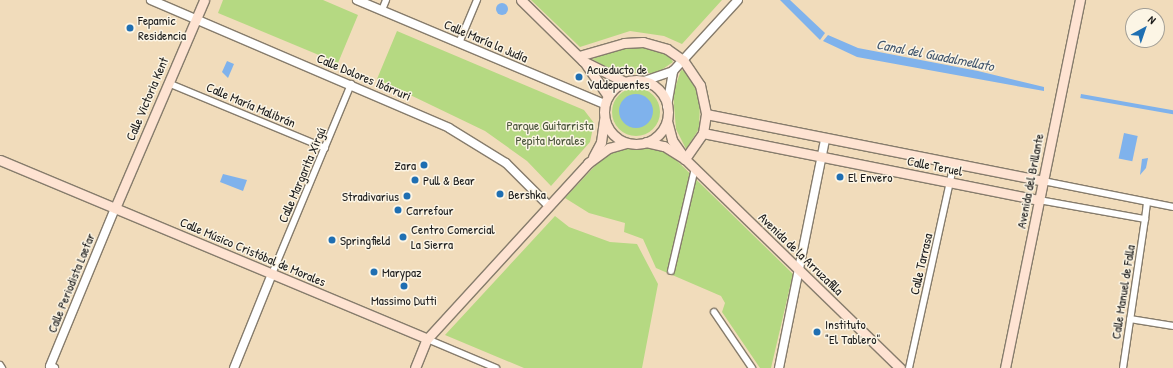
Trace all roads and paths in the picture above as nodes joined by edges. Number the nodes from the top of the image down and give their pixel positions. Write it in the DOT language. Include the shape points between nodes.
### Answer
graph roads {
  1 [pos="151,0"];
  2 [pos="204,0"];
  3 [pos="357,0"];
  4 [pos="386,0"];
  5 [pos="477,0"];
  6 [pos="521,0"];
  7 [pos="738,0"];
  8 [pos="1080,0"];
  9 [pos="382,10"];
  10 [pos="196,18"];
  11 [pos="459,43"];
  12 [pos="581,58"];
  13 [pos="683,60"];
  14 [pos="673,71"];
  15 [pos="644,81"];
  16 [pos="625,82"];
  17 [pos="168,83"];
  18 [pos="351,84"];
  19 [pos="606,100"];
  20 [pos="667,106"];
  21 [pos="706,114"];
  22 [pos="605,119"];
  23 [pos="667,121"];
  24 [pos="703,133"];
  25 [pos="825,139"];
  26 [pos="646,142"];
  27 [pos="626,143"];
  28 [pos="325,148"];
  29 [pos="822,157"];
  30 [pos="593,158"];
  31 [pos="685,159"];
  32 [pos="0,160"];
  33 [pos="954,164"];
  34 [pos="695,168"];
  35 [pos="1043,181"];
  36 [pos="950,183"];
  37 [pos="1039,200"];
  38 [pos="1147,202"];
  39 [pos="549,206"];
  40 [pos="1173,207"];
  41 [pos="115,208"];
  42 [pos="1145,219"];
  43 [pos="799,270"];
  44 [pos="671,271"];
  45 [pos="272,274"];
  46 [pos="714,312"];
  47 [pos="1130,319"];
  48 [pos="1173,326"];
  49 [pos="427,339"];
  50 [pos="0,365"];
  51 [pos="51,367"];
  52 [pos="2,368"];
  53 [pos="234,368"];
  54 [pos="415,368"];
  55 [pos="496,368"];
  56 [pos="752,368"];
  57 [pos="779,368"];
  58 [pos="900,368"];
  59 [pos="909,368"];
  60 [pos="1005,368"];
  61 [pos="1123,368"];
  1 -- 10 [label="street, Calle Dolores Ibárruri"];
  2 -- 10 [label="main road, Calle Victoria Kent"];
  3 -- 9 [label="street, Calle María la Judía"];
  4 -- 9 [label="street"];
  5 -- 11 [label="street"];
  6 -- 12 [label="main road"];
  7 -- 13 [label="street"];
  8 -- 35 [label="main road, Avenida del Brillante"];
  9 -- 11 [label="street, Calle María la Judía"];
  10 -- 17 [label="main road, Calle Victoria Kent"];
  10 -- 18 [label="street, Calle Dolores Ibárruri"];
  11 -- 19 [label="street, Calle María la Judía"];
  12 -- 13 [label="main road" via="624,43 642,42 667,49"];
  12 -- 16 [label="main road"];
  12 -- 19 [label="main road"];
  13 -- 14 [label="street"];
  13 -- 21 [label="main road" via="700,85"];
  14 -- 15 [label="street"];
  14 -- 20 [label="street"];
  15 -- 16 [label="main road"];
  15 -- 20 [label="main road" via="659,90"];
  16 -- 19 [label="main road"];
  17 -- 28 [label="street, Calle María Malibrán"];
  17 -- 41 [label="main road, Calle Victoria Kent"];
  18 -- 28 [label="street, Calle Margarita Xirgú"];
  18 -- 39 [label="street, Calle Dolores Ibárruri" via="478,144 506,163"];
  19 -- 22 [label="main road"];
  20 -- 23 [label="main road"];
  21 -- 24 [label="main road"];
  21 -- 25 [label="main road, Calle Teruel"];
  22 -- 27 [label="main road" via="609,129"];
  22 -- 30 [label="main road" via="601,142"];
  23 -- 26 [label="main road" via="662,130"];
  23 -- 31 [label="main road, Avenida de la Arruzafilla" via="672,140"];
  24 -- 29 [label="main road, Calle Teruel"];
  24 -- 31 [label="main road"];
  25 -- 29 [label="street"];
  25 -- 33 [label="main road, Calle Teruel"];
  26 -- 27 [label="main road"];
  26 -- 31 [label="main road, Avenida de la Arruzafilla" via="664,146"];
  27 -- 30 [label="main road"];
  28 -- 45 [label="street, Calle Margarita Xirgú"];
  29 -- 36 [label="main road, Calle Teruel"];
  29 -- 43 [label="street"];
  30 -- 39 [label="main road"];
  31 -- 34 [label="main road, Avenida de la Arruzafilla"];
  32 -- 41 [label="main road, Calle Músico Cristóbal de Morales"];
  33 -- 35 [label="main road, Calle Teruel"];
  33 -- 36 [label="street, Calle Tarrasa"];
  34 -- 43 [label="main road, Avenida de la Arruzafilla"];
  34 -- 44 [label="street"];
  35 -- 37 [label="main road, Avenida del Brillante"];
  35 -- 38 [label="street, Calle Teruel"];
  36 -- 37 [label="main road, Calle Teruel"];
  36 -- 59 [label="street, Calle Tarrasa"];
  37 -- 42 [label="street, Calle Teruel"];
  37 -- 60 [label="main road, Avenida del Brillante"];
  38 -- 40 [label="street, Calle Teruel"];
  38 -- 42 [label="street"];
  39 -- 49 [label="main road"];
  41 -- 45 [label="main road, Calle Músico Cristóbal de Morales"];
  41 -- 51 [label="street, Calle Periodista Laefar"];
  42 -- 47 [label="street, Calle Manuel de Falla"];
  43 -- 57 [label="street"];
  43 -- 58 [label="main road, Avenida de la Arruzafilla"];
  45 -- 49 [label="main road, Calle Músico Cristóbal de Morales"];
  45 -- 53 [label="street"];
  46 -- 56 [label="street"];
  47 -- 48 [label="street"];
  47 -- 61 [label="street, Calle Manuel de Falla"];
  49 -- 54 [label="main road"];
  49 -- 55 [label="street, Calle Músico Cristóbal de Morales"];
  50 -- 52 [label="street"];
}
